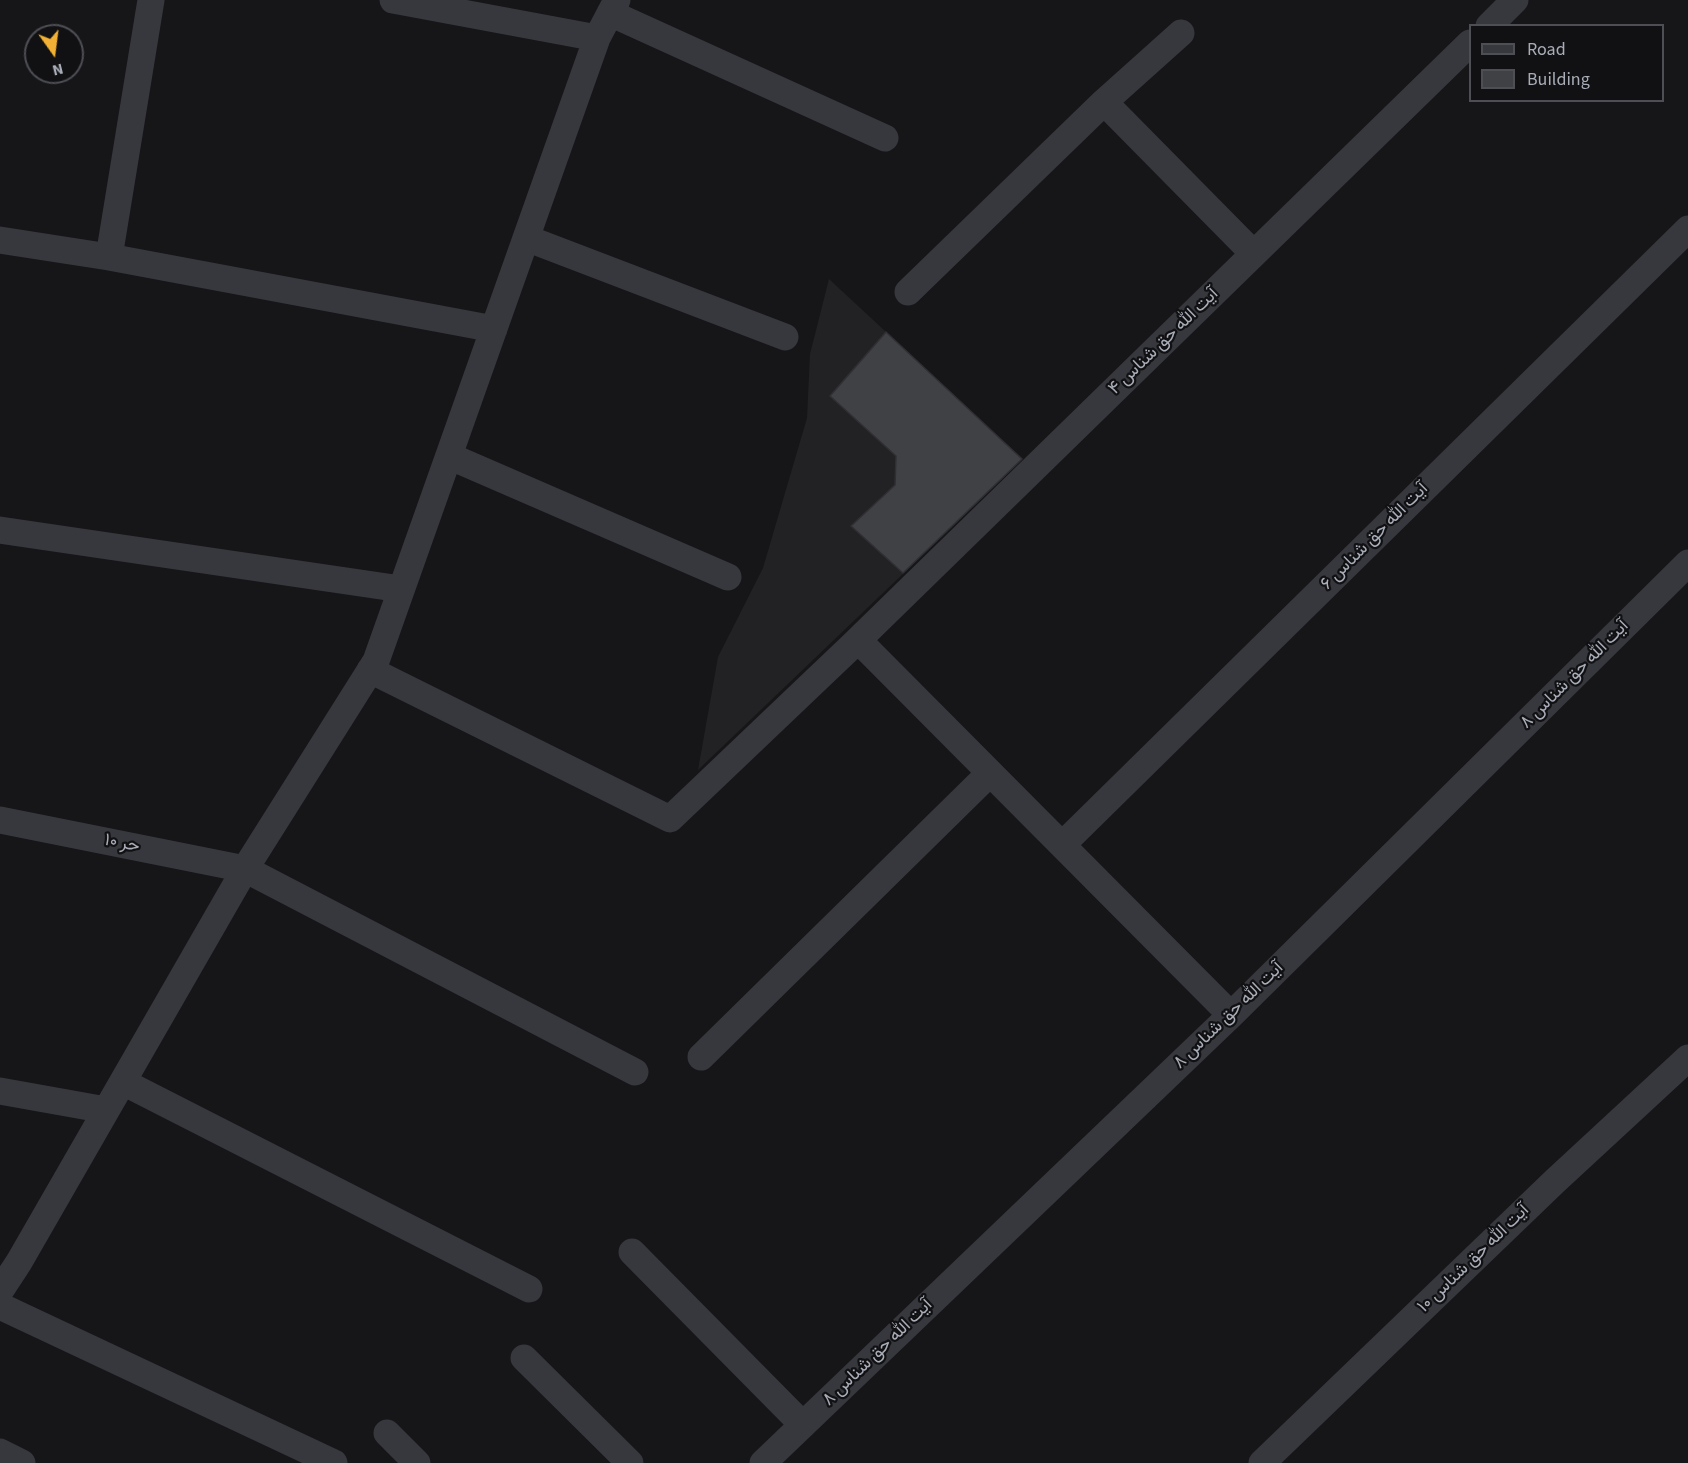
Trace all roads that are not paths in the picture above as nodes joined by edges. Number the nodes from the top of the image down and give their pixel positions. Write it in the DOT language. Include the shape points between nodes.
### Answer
graph roads {
  1 [pos="152,0"];
  2 [pos="393,0"];
  3 [pos="1515,0"];
  4 [pos="614,6"];
  5 [pos="1491,24"];
  6 [pos="1181,33"];
  7 [pos="597,38"];
  8 [pos="1469,44"];
  9 [pos="1104,102"];
  10 [pos="885,138"];
  11 [pos="1688,229"];
  12 [pos="526,238"];
  13 [pos="0,240"];
  14 [pos="1254,254"];
  15 [pos="109,257"];
  16 [pos="908,292"];
  17 [pos="494,329"];
  18 [pos="785,337"];
  19 [pos="449,456"];
  20 [pos="0,530"];
  21 [pos="1688,563"];
  22 [pos="728,577"];
  23 [pos="401,589"];
  24 [pos="858,640"];
  25 [pos="370,669"];
  26 [pos="990,773"];
  27 [pos="0,820"];
  28 [pos="1062,845"];
  29 [pos="245,869"];
  30 [pos="1231,1015"];
  31 [pos="701,1058"];
  32 [pos="1688,1058"];
  33 [pos="635,1072"];
  34 [pos="123,1082"];
  35 [pos="0,1091"];
  36 [pos="106,1110"];
  37 [pos="632,1252"];
  38 [pos="9,1260"];
  39 [pos="529,1289"];
  40 [pos="0,1291"];
  41 [pos="0,1306"];
  42 [pos="524,1358"];
  43 [pos="803,1425"];
  44 [pos="387,1433"];
  45 [pos="0,1452"];
  46 [pos="22,1463"];
  47 [pos="334,1463"];
  48 [pos="417,1463"];
  49 [pos="630,1463"];
  50 [pos="763,1463"];
  51 [pos="1262,1463"];
  1 -- 15 [label="street"];
  2 -- 7 [label="street"];
  3 -- 5 [label="street"];
  4 -- 7 [label="street"];
  4 -- 10 [label="street"];
  6 -- 9 [label="street"];
  7 -- 12 [label="street"];
  8 -- 14 [label="street, آیت الله حق شناس ۴"];
  9 -- 14 [label="street"];
  9 -- 16 [label="street"];
  11 -- 28 [label="street, آیت الله حق شناس ۶"];
  12 -- 17 [label="street"];
  12 -- 18 [label="street"];
  13 -- 15 [label="street"];
  14 -- 24 [label="street, آیت الله حق شناس ۴"];
  15 -- 17 [label="street"];
  17 -- 19 [label="street"];
  19 -- 22 [label="street"];
  19 -- 23 [label="street"];
  20 -- 23 [label="street"];
  21 -- 30 [label="street, آیت الله حق شناس ۸"];
  23 -- 25 [label="street"];
  24 -- 25 [label="street, آیت الله حق شناس ۴" via="670,819"];
  24 -- 26 [label="street"];
  25 -- 29 [label="street"];
  26 -- 28 [label="street"];
  26 -- 31 [label="street"];
  27 -- 29 [label="street, حر ۱۰"];
  28 -- 30 [label="street"];
  29 -- 33 [label="street, حر ۱۰"];
  29 -- 34 [label="street"];
  30 -- 43 [label="street, آیت الله حق شناس ۸"];
  32 -- 51 [label="street, آیت الله حق شناس ۱۰"];
  34 -- 36 [label="street"];
  34 -- 39 [label="street"];
  35 -- 36 [label="street"];
  36 -- 38 [label="street"];
  37 -- 43 [label="street"];
  38 -- 40 [label="street"];
  41 -- 47 [label="street"];
  42 -- 49 [label="street"];
  43 -- 50 [label="street, آیت الله حق شناس ۸"];
  44 -- 48 [label="street"];
  45 -- 46 [label="street"];
}
